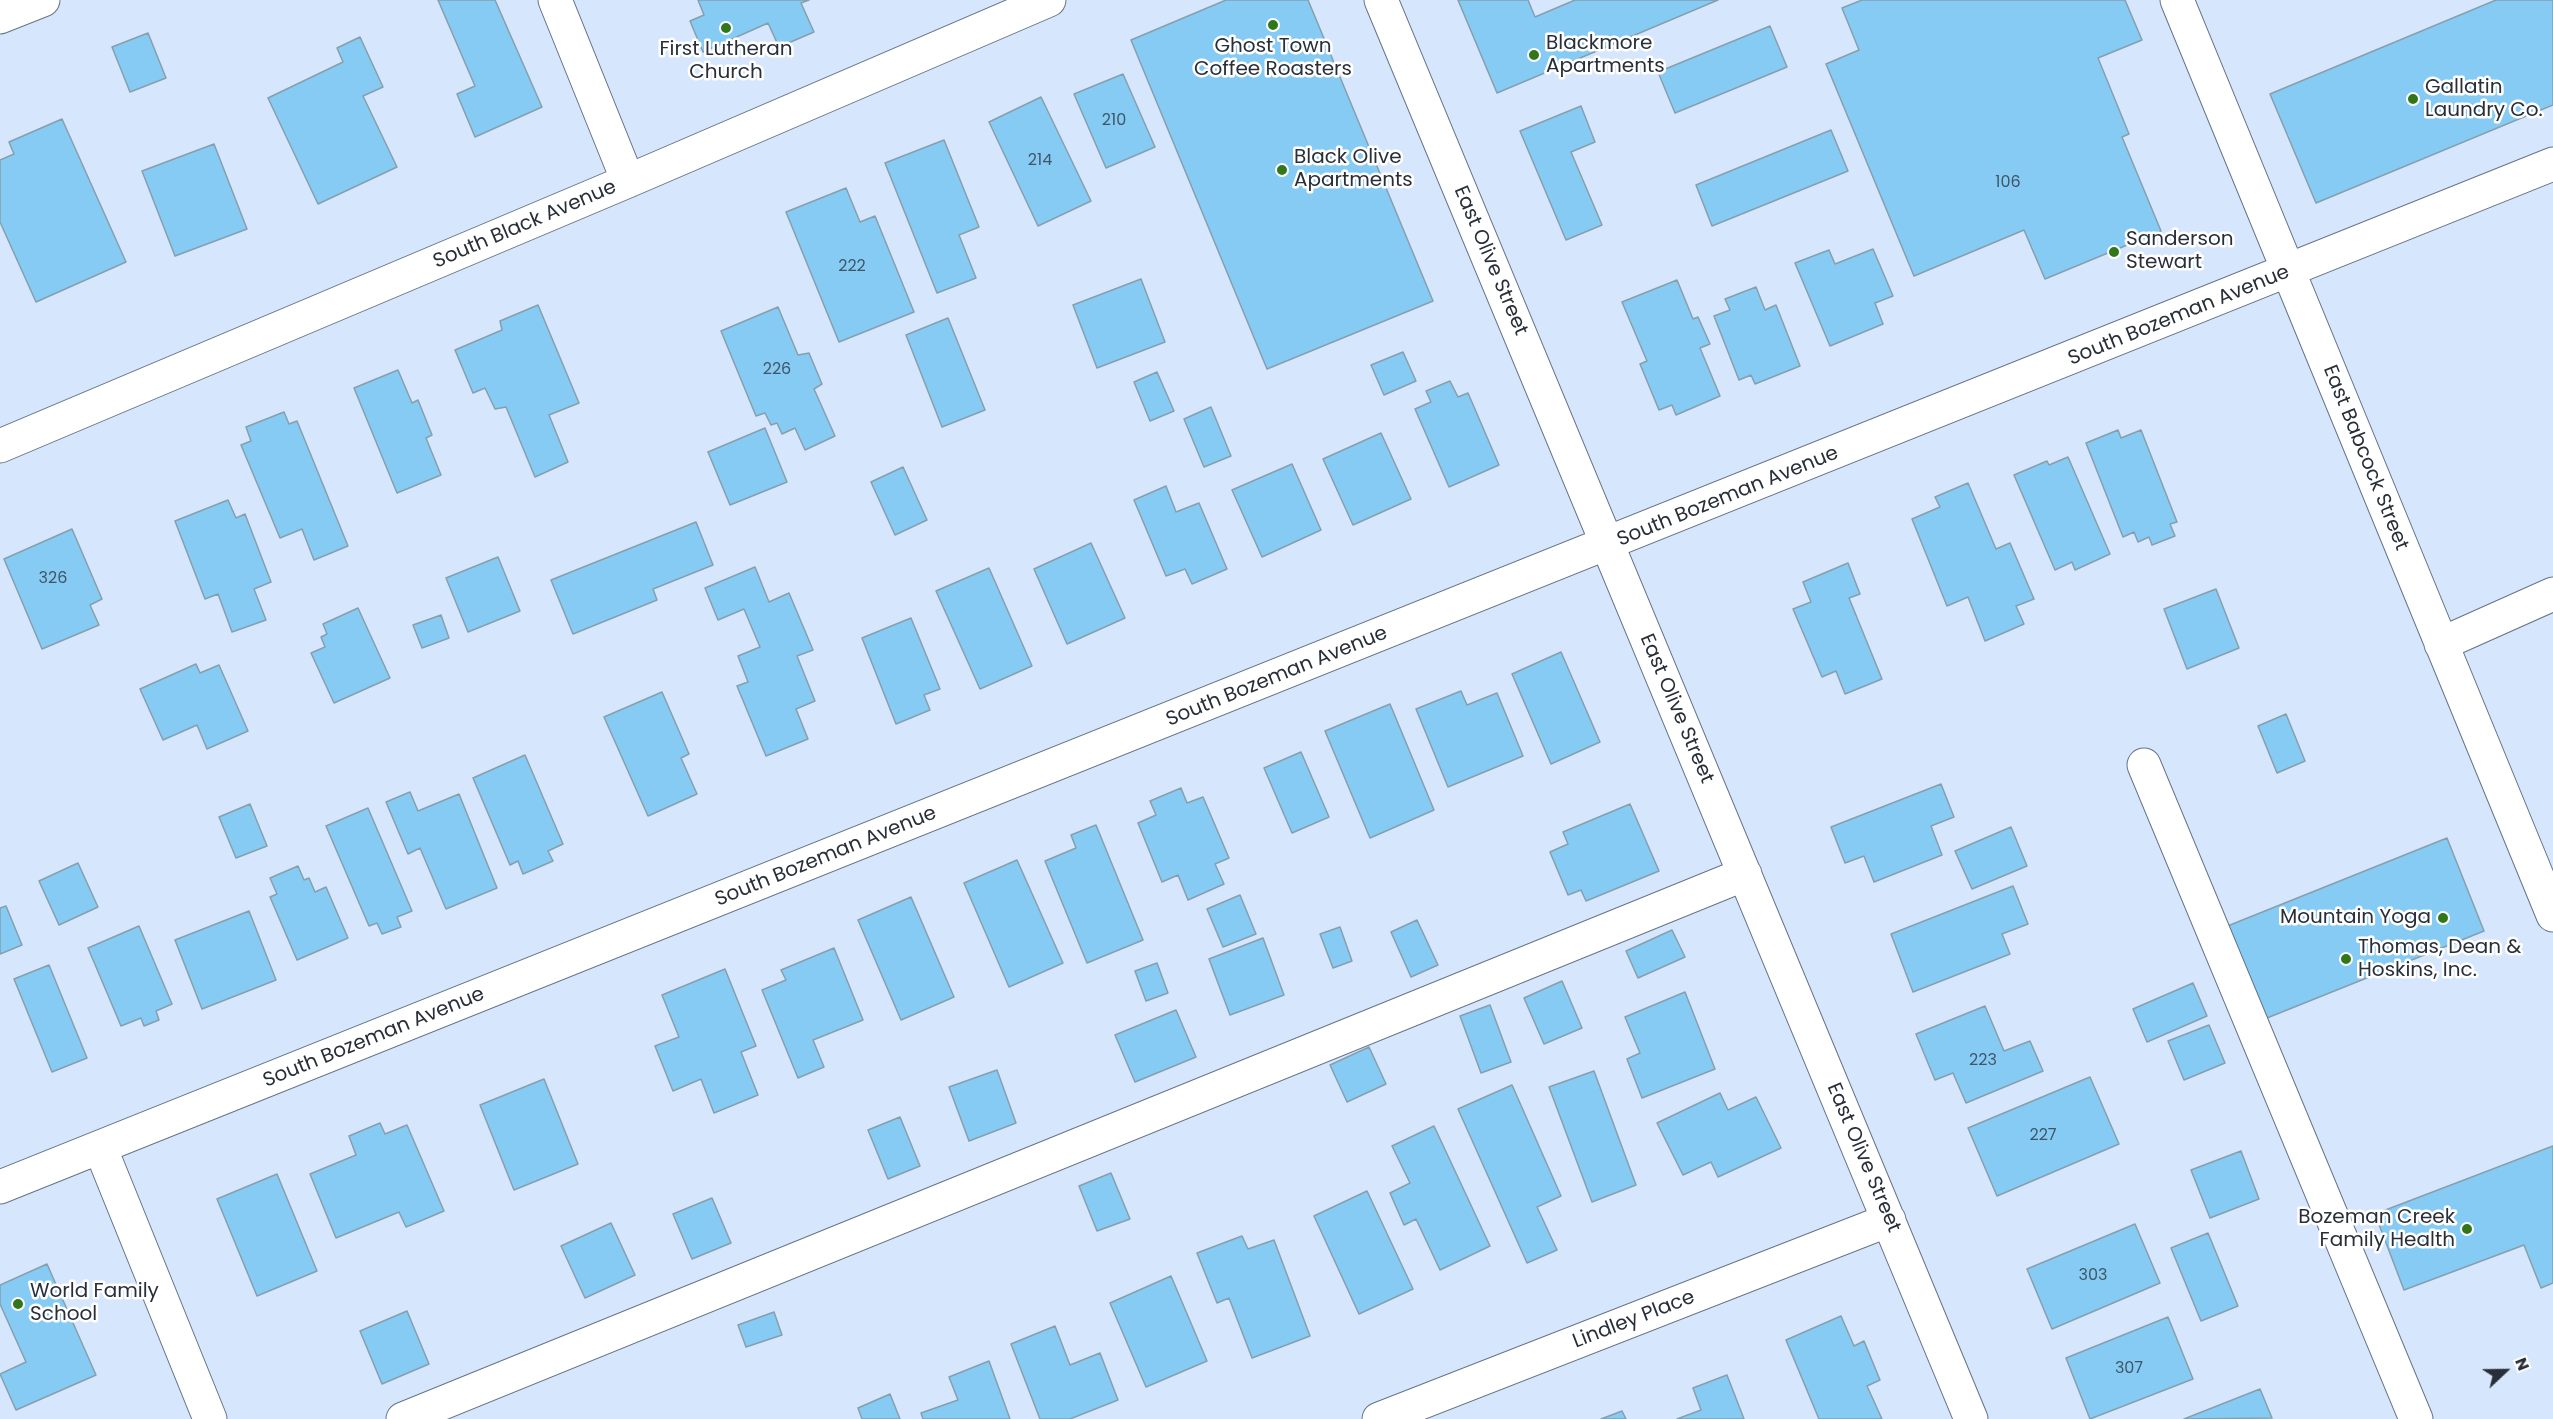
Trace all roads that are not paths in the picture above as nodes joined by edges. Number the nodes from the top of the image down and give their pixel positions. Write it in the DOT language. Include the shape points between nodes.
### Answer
graph roads {
  1 [pos="43,0"];
  2 [pos="555,0"];
  3 [pos="1049,0"];
  4 [pos="1381,0"];
  5 [pos="2177,0"];
  6 [pos="0,17"];
  7 [pos="2553,164"];
  8 [pos="628,181"];
  9 [pos="2288,272"];
  10 [pos="0,446"];
  11 [pos="1608,545"];
  12 [pos="2553,594"];
  13 [pos="2441,644"];
  14 [pos="2144,765"];
  15 [pos="1745,874"];
  16 [pos="2553,915"];
  17 [pos="100,1147"];
  18 [pos="0,1187"];
  19 [pos="1888,1220"];
  20 [pos="210,1419"];
  21 [pos="403,1419"];
  22 [pos="1378,1419"];
  23 [pos="1971,1419"];
  24 [pos="2416,1419"];
  1 -- 6 [label="street"];
  2 -- 8 [label="street"];
  3 -- 8 [label="street, South Black Avenue"];
  4 -- 11 [label="street, East Olive Street"];
  5 -- 9 [label="street, East Babcock Street"];
  7 -- 9 [label="street, South Bozeman Avenue"];
  8 -- 10 [label="street, South Black Avenue"];
  9 -- 11 [label="street, South Bozeman Avenue"];
  9 -- 13 [label="street, East Babcock Street"];
  11 -- 15 [label="street, East Olive Street"];
  11 -- 17 [label="street, South Bozeman Avenue"];
  12 -- 13 [label="street"];
  13 -- 16 [label="street, East Babcock Street"];
  14 -- 24 [label="street"];
  15 -- 19 [label="street, East Olive Street"];
  15 -- 21 [label="street"];
  17 -- 18 [label="street, South Bozeman Avenue"];
  17 -- 20 [label="street"];
  19 -- 22 [label="street, Lindley Place"];
  19 -- 23 [label="street, East Olive Street"];
}
